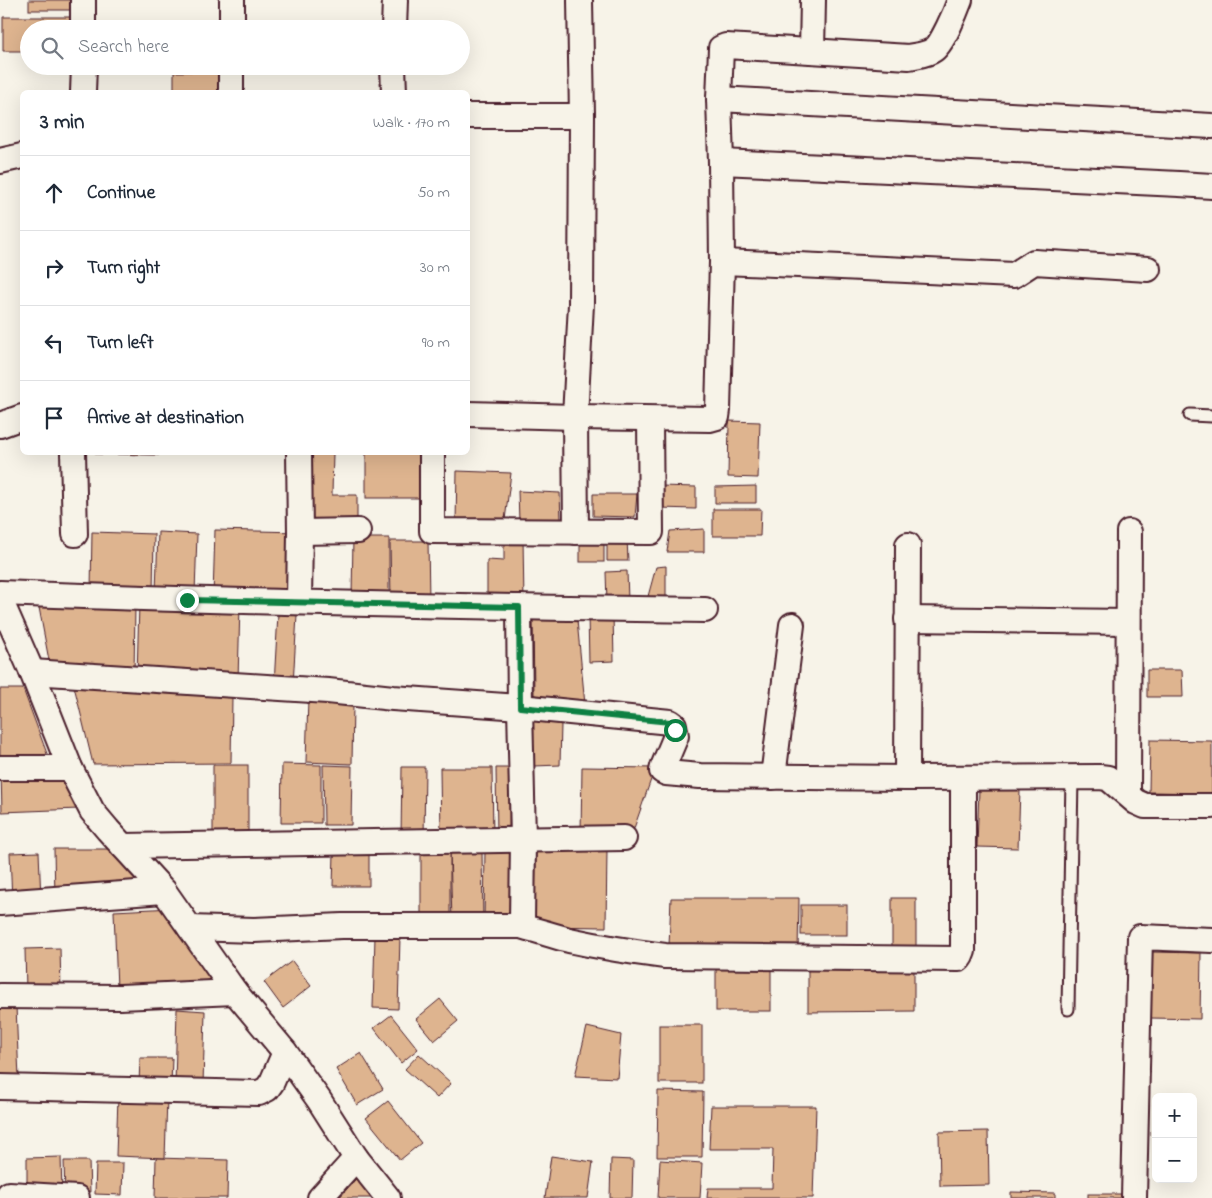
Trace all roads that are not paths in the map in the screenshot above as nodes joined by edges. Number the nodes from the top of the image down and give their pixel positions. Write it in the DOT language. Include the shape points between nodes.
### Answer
graph roads {
  1 [pos="83,0"];
  2 [pos="232,0"];
  3 [pos="395,0"];
  4 [pos="580,0"];
  5 [pos="813,0"];
  6 [pos="960,0"];
  7 [pos="84,20"];
  8 [pos="232,20"];
  9 [pos="394,20"];
  10 [pos="812,51"];
  11 [pos="83,75"];
  12 [pos="231,75"];
  13 [pos="393,75"];
  14 [pos="82,90"];
  15 [pos="231,90"];
  16 [pos="394,90"];
  17 [pos="719,99"];
  18 [pos="470,116"];
  19 [pos="582,116"];
  20 [pos="1212,126"];
  21 [pos="20,156"];
  22 [pos="0,161"];
  23 [pos="721,162"];
  24 [pos="1212,186"];
  25 [pos="722,262"];
  26 [pos="1148,269"];
  27 [pos="470,414"];
  28 [pos="1190,415"];
  29 [pos="1212,416"];
  30 [pos="576,417"];
  31 [pos="20,418"];
  32 [pos="650,418"];
  33 [pos="0,425"];
  34 [pos="73,455"];
  35 [pos="299,455"];
  36 [pos="432,455"];
  37 [pos="358,531"];
  38 [pos="300,532"];
  39 [pos="576,532"];
  40 [pos="1129,532"];
  41 [pos="75,534"];
  42 [pos="908,544"];
  43 [pos="0,593"];
  44 [pos="0,599"];
  45 [pos="299,602"];
  46 [pos="519,607"];
  47 [pos="705,610"];
  48 [pos="907,619"];
  49 [pos="1128,622"];
  50 [pos="792,625"];
  51 [pos="32,672"];
  52 [pos="520,707"];
  53 [pos="0,768"];
  54 [pos="70,768"];
  55 [pos="772,776"];
  56 [pos="1072,776"];
  57 [pos="907,778"];
  58 [pos="963,778"];
  59 [pos="1128,794"];
  60 [pos="1212,806"];
  61 [pos="624,838"];
  62 [pos="523,839"];
  63 [pos="123,846"];
  64 [pos="164,891"];
  65 [pos="0,902"];
  66 [pos="524,926"];
  67 [pos="190,928"];
  68 [pos="1212,940"];
  69 [pos="235,992"];
  70 [pos="0,996"];
  71 [pos="1068,1008"];
  72 [pos="285,1052"];
  73 [pos="0,1087"];
  74 [pos="356,1158"];
  75 [pos="9,1194"];
  76 [pos="77,1198"];
  77 [pos="320,1198"];
  78 [pos="388,1198"];
  79 [pos="1134,1198"];
  1 -- 7 [label="street"];
  2 -- 8 [label="street"];
  3 -- 9 [label="street"];
  4 -- 19 [label="street"];
  5 -- 10 [label="street"];
  6 -- 10 [label="street" via="934,50 909,57"];
  10 -- 17 [label="street" via="722,47"];
  11 -- 14 [label="street"];
  12 -- 15 [label="street"];
  13 -- 16 [label="street"];
  17 -- 20 [label="street"];
  17 -- 23 [label="street"];
  18 -- 19 [label="street"];
  19 -- 30 [label="street"];
  21 -- 22 [label="street"];
  23 -- 24 [label="street"];
  23 -- 25 [label="street"];
  25 -- 26 [label="street" via="1014,275 1034,262"];
  25 -- 32 [label="street" via="717,417"];
  27 -- 30 [label="street"];
  28 -- 29 [label="lane"];
  30 -- 32 [label="street"];
  30 -- 39 [label="street"];
  31 -- 33 [label="street"];
  32 -- 39 [label="street" via="650,532"];
  34 -- 41 [label="street"];
  35 -- 38 [label="street"];
  36 -- 39 [label="street" via="432,531"];
  37 -- 38 [label="street"];
  38 -- 45 [label="street"];
  40 -- 49 [label="street"];
  42 -- 48 [label="street"];
  43 -- 45 [label="street"];
  44 -- 51 [label="street"];
  45 -- 46 [label="street"];
  46 -- 47 [label="street"];
  46 -- 52 [label="street"];
  48 -- 49 [label="street"];
  48 -- 57 [label="street"];
  49 -- 59 [label="street"];
  50 -- 55 [label="street"];
  51 -- 52 [label="street"];
  51 -- 54 [label="street"];
  52 -- 55 [label="street" via="670,722 676,736 663,772 700,776"];
  52 -- 62 [label="street"];
  53 -- 54 [label="street"];
  54 -- 63 [label="street" via="92,811"];
  55 -- 57 [label="street"];
  56 -- 58 [label="street"];
  56 -- 59 [label="street" via="1108,778"];
  56 -- 71 [label="lane"];
  57 -- 58 [label="street"];
  58 -- 66 [label="street" via="963,951 959,959 665,956 569,940"];
  59 -- 60 [label="street" via="1145,806"];
  61 -- 62 [label="street"];
  62 -- 63 [label="street"];
  62 -- 66 [label="street"];
  63 -- 64 [label="street"];
  64 -- 65 [label="street"];
  64 -- 67 [label="street"];
  66 -- 67 [label="street"];
  67 -- 69 [label="street"];
  68 -- 79 [label="street" via="1140,937"];
  69 -- 70 [label="street" via="120,997"];
  69 -- 72 [label="street"];
  72 -- 73 [label="street" via="267,1089 252,1094"];
  72 -- 74 [label="street"];
  74 -- 77 [label="street"];
  74 -- 78 [label="street"];
  75 -- 76 [label="street"];
}
